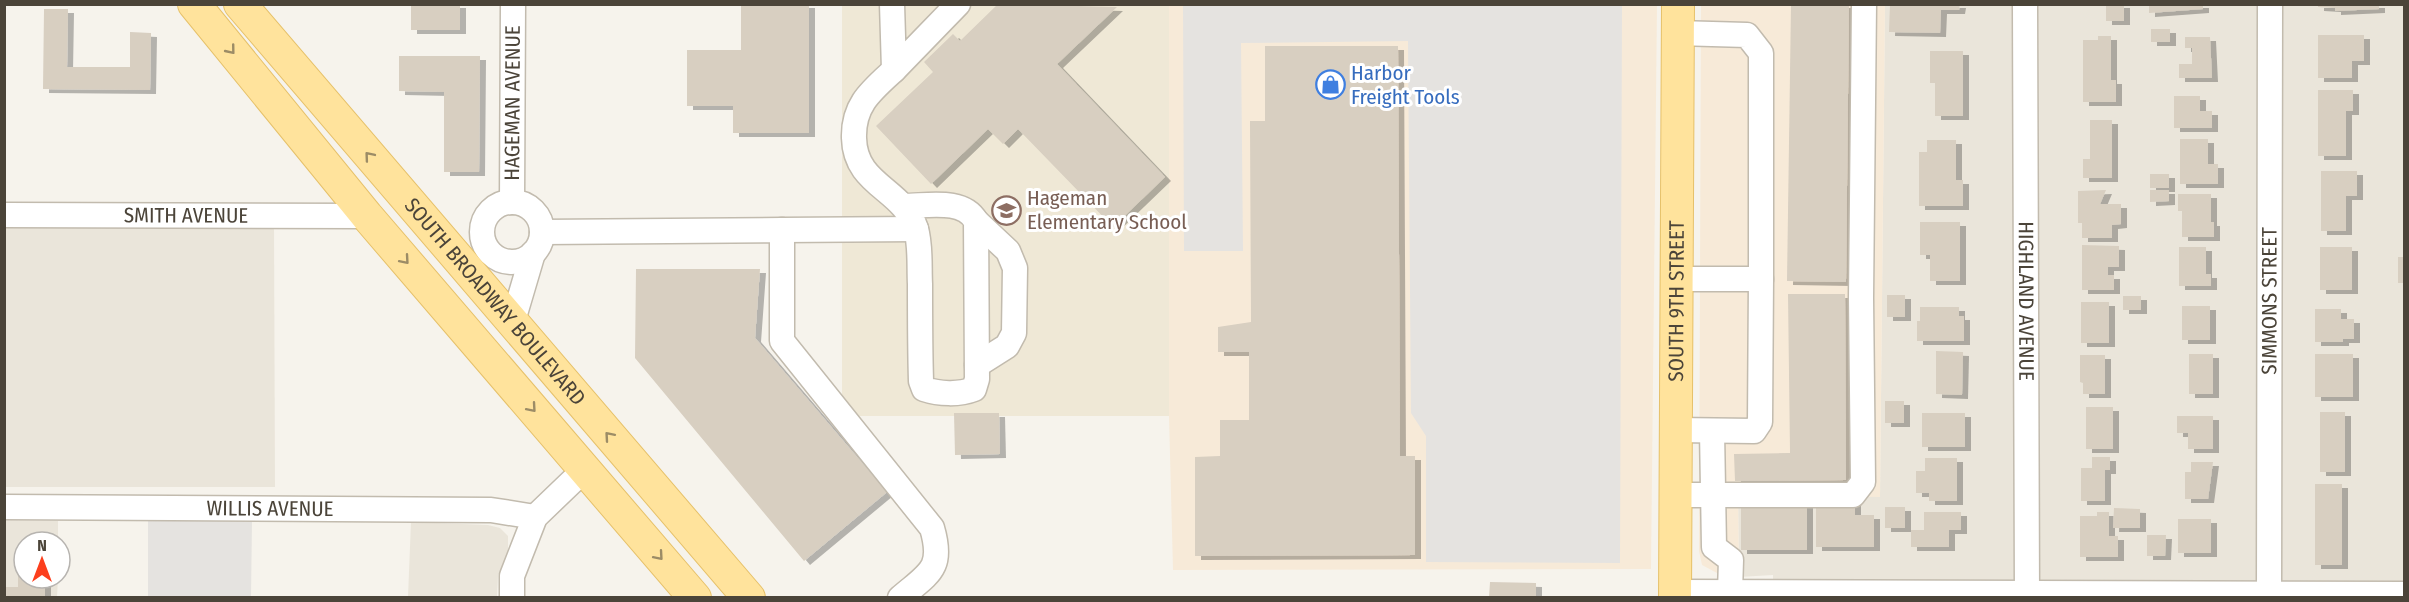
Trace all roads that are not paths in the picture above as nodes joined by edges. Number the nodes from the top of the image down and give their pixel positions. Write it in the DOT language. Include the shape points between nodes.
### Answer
graph roads {
  1 [pos="194,4"];
  2 [pos="240,4"];
  3 [pos="513,4"];
  4 [pos="892,4"];
  5 [pos="958,4"];
  6 [pos="1864,4"];
  7 [pos="2025,4"];
  8 [pos="2270,4"];
  9 [pos="1677,19"];
  10 [pos="894,70"];
  11 [pos="397,189"];
  12 [pos="512,202"];
  13 [pos="903,206"];
  14 [pos="4,215"];
  15 [pos="367,216"];
  16 [pos="976,220"];
  17 [pos="916,229"];
  18 [pos="782,230"];
  19 [pos="538,242"];
  20 [pos="1676,279"];
  21 [pos="1761,279"];
  22 [pos="512,324"];
  23 [pos="977,365"];
  24 [pos="1676,430"];
  25 [pos="1712,431"];
  26 [pos="585,469"];
  27 [pos="1676,495"];
  28 [pos="1713,495"];
  29 [pos="4,507"];
  30 [pos="535,517"];
  31 [pos="1730,592"];
  32 [pos="2404,594"];
  33 [pos="1675,595"];
  34 [pos="1763,595"];
  35 [pos="2027,595"];
  36 [pos="2269,595"];
  37 [pos="512,597"];
  38 [pos="695,597"];
  39 [pos="749,597"];
  40 [pos="900,597"];
  1 -- 15 [label="main road, SOUTH BROADWAY BOULEVARD, one-way"];
  11 -- 2 [label="main road, SOUTH BROADWAY BOULEVARD, one-way"];
  3 -- 12 [label="street, HAGEMAN AVENUE"];
  4 -- 10 [label="street"];
  5 -- 10 [label="street"];
  6 -- 28 [label="street" via="1863,482 1853,495"];
  7 -- 35 [label="street, HIGHLAND AVENUE"];
  8 -- 36 [label="street, SIMMONS STREET"];
  9 -- 20 [label="main road, SOUTH 9TH STREET"];
  9 -- 21 [label="street" via="1748,34 1761,53"];
  10 -- 13 [label="street" via="862,100 856,111 854,152 858,164"];
  11 -- 15 [label="main road"];
  11 -- 22 [label="main road, SOUTH BROADWAY BOULEVARD"];
  12 -- 19 [label="street, HAGEMAN AVENUE" via="536,214"];
  12 -- 19 [label="street, HAGEMAN AVENUE" via="487,215 483,224 484,244 489,252 506,262 516,262"];
  13 -- 16 [label="street" via="960,206 970,210"];
  13 -- 17 [label="street"];
  14 -- 15 [label="street, SMITH AVENUE"];
  15 -- 26 [label="main road, SOUTH BROADWAY BOULEVARD, one-way"];
  16 -- 23 [label="street"];
  16 -- 23 [label="street" via="1008,251 1015,268 1014,333 1007,346"];
  17 -- 18 [label="street"];
  17 -- 23 [label="street" via="924,389 974,389"];
  18 -- 19 [label="street"];
  18 -- 40 [label="street" via="782,340 932,528 939,550 931,571"];
  19 -- 22 [label="street"];
  20 -- 21 [label="street"];
  20 -- 24 [label="main road, SOUTH 9TH STREET"];
  21 -- 25 [label="street" via="1760,422 1755,431"];
  39 -- 22 [label="main road, SOUTH BROADWAY BOULEVARD, one-way"];
  24 -- 25 [label="street"];
  24 -- 27 [label="main road, SOUTH 9TH STREET"];
  25 -- 28 [label="street"];
  26 -- 30 [label="street"];
  26 -- 38 [label="main road, SOUTH BROADWAY BOULEVARD, one-way"];
  27 -- 28 [label="street"];
  27 -- 33 [label="main road, SOUTH 9TH STREET"];
  28 -- 31 [label="street" via="1714,547 1731,560"];
  29 -- 30 [label="street, WILLIS AVENUE" via="491,510"];
  30 -- 37 [label="street" via="512,576"];
  31 -- 33 [label="street"];
  31 -- 34 [label="street"];
  32 -- 36 [label="street"];
  34 -- 35 [label="street"];
  35 -- 36 [label="street"];
}
